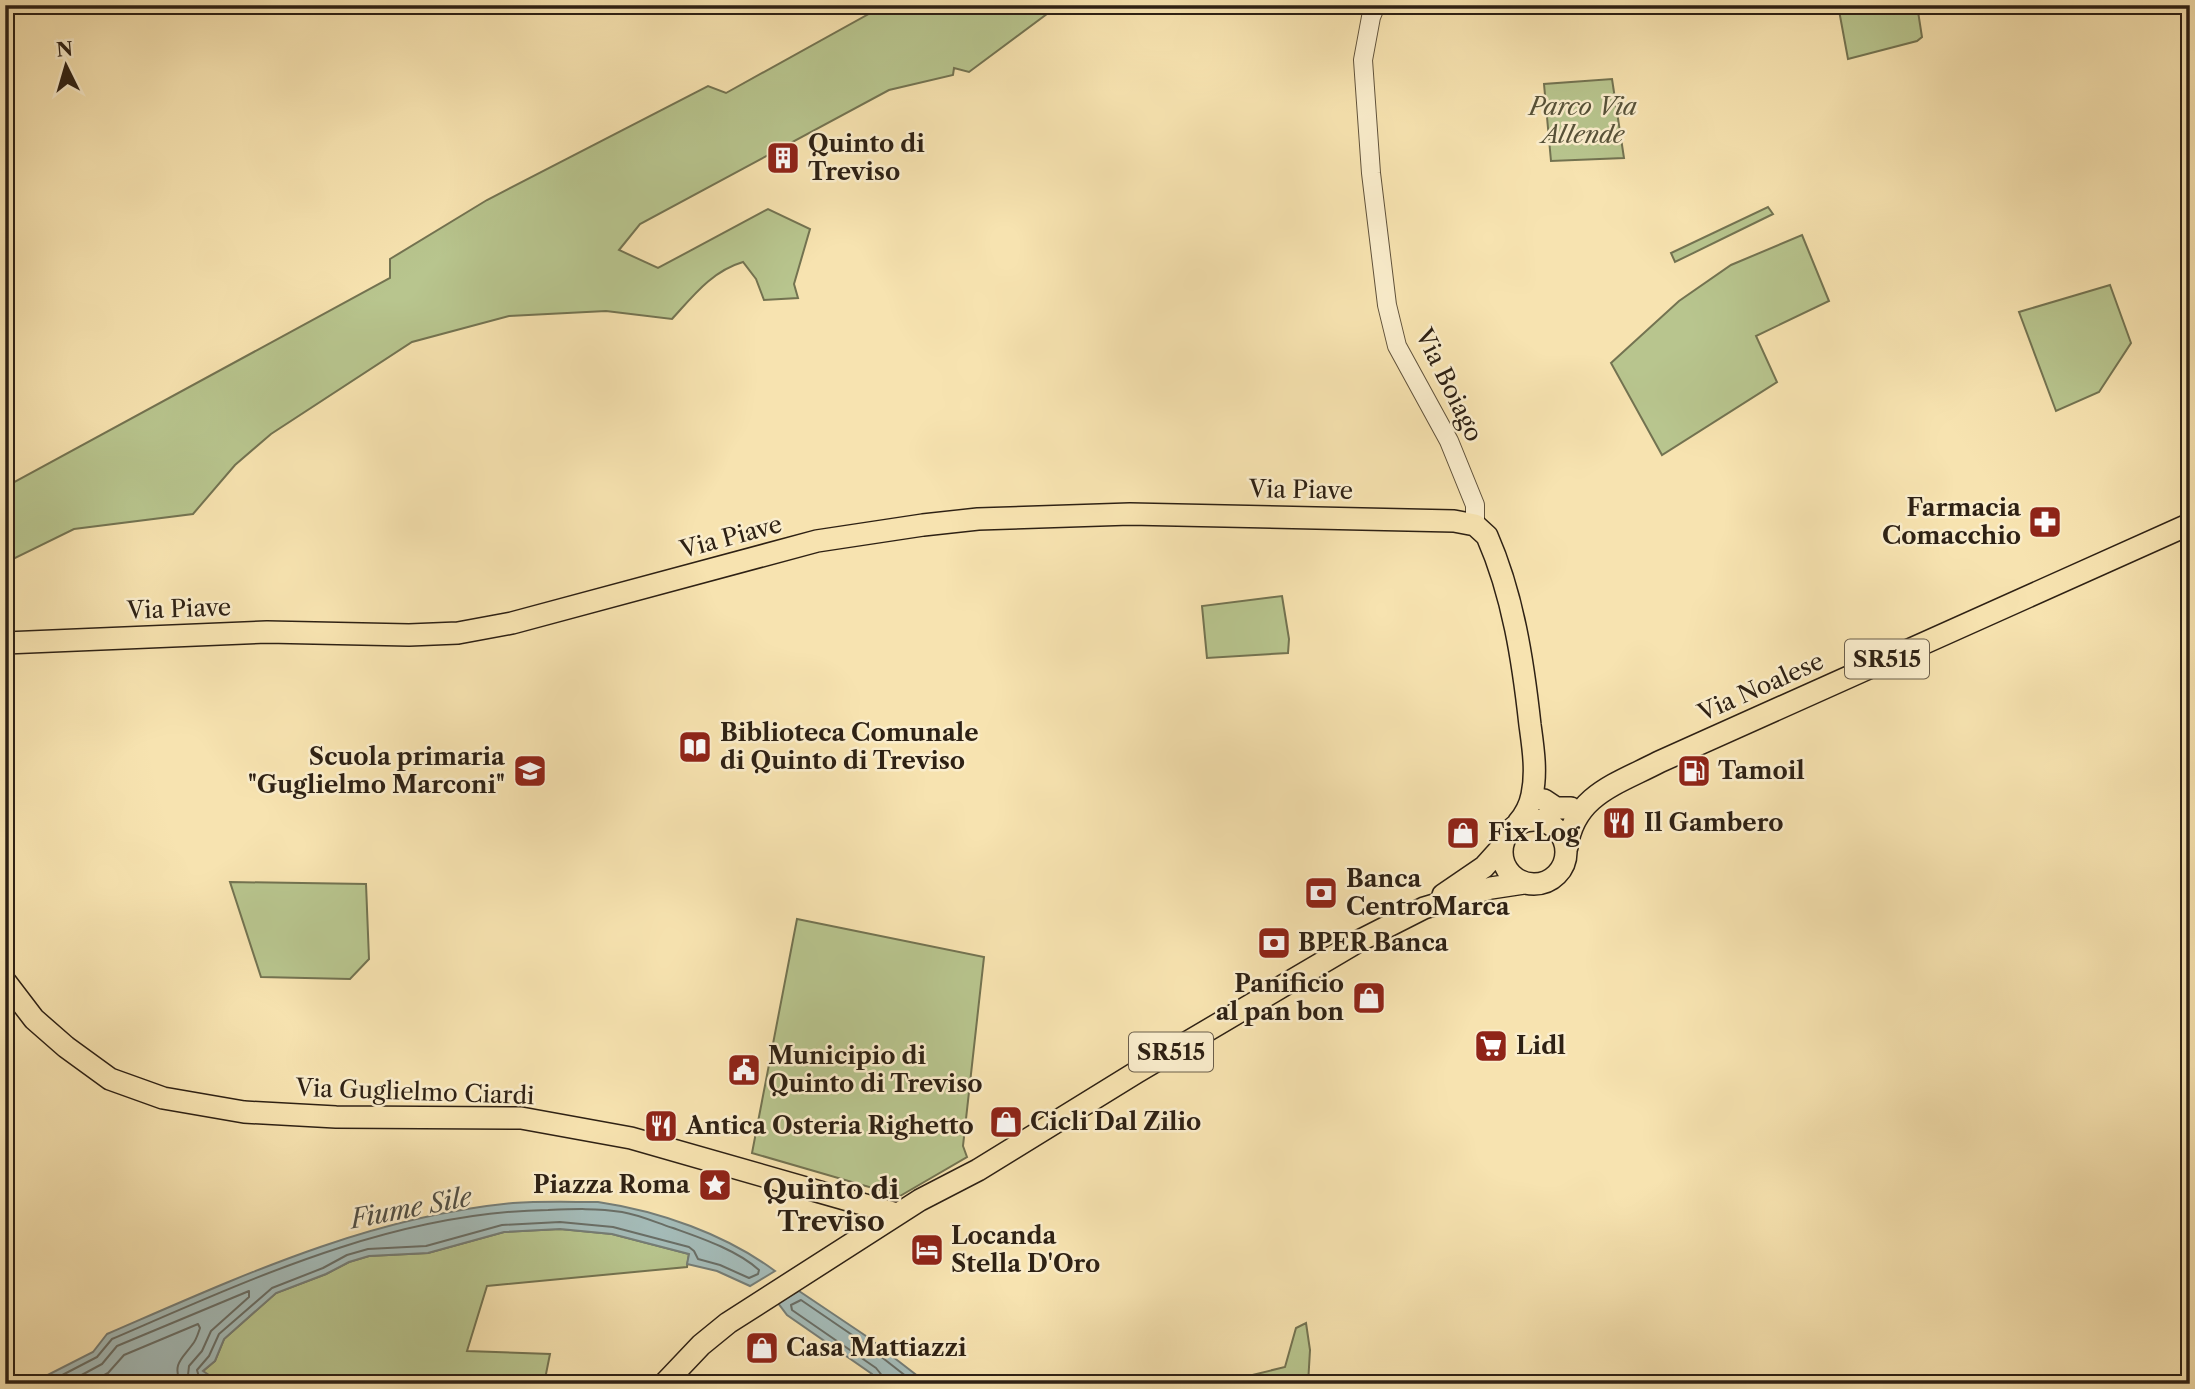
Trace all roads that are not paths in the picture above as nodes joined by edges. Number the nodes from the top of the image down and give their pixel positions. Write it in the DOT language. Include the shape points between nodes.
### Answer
graph roads {
  1 [pos="1376,5"];
  2 [pos="2190,524"];
  3 [pos="1475,525"];
  4 [pos="5,643"];
  5 [pos="1534,777"];
  6 [pos="1544,800"];
  7 [pos="1579,805"];
  8 [pos="1549,822"];
  9 [pos="1518,824"];
  10 [pos="1502,847"];
  11 [pos="1567,847"];
  12 [pos="1524,883"];
  13 [pos="1424,908"];
  14 [pos="5,981"];
  15 [pos="907,1214"];
  16 [pos="664,1384"];
  1 -- 3 [label="street, Via Boiago" via="1363,61 1387,305 1397,346 1449,441 1475,505"];
  2 -- 7 [label="main road, Via Noalese / SR515" via="1724,732"];
  3 -- 4 [label="main road, Via Piave" via="1276,516 978,519 817,541 458,633 267,632"];
  3 -- 5 [label="main road, Via Boiago" via="1493,549 1518,635"];
  5 -- 6 [label="main road, Via Boiago"];
  5 -- 9 [label="main road, Via Boiago" via="1532,796"];
  6 -- 7 [label="main road" via="1556,808"];
  6 -- 8 [label="main road, Via Boiago"];
  7 -- 8 [label="main road, Via Noalese"];
  7 -- 11 [label="main road"];
  8 -- 9 [label="main road" via="1533,819"];
  8 -- 11 [label="main road" via="1563,835"];
  9 -- 10 [label="main road"];
  10 -- 12 [label="main road" via="1506,868"];
  10 -- 13 [label="main road, SR515" via="1484,867"];
  11 -- 12 [label="main road" via="1564,866 1553,878"];
  12 -- 13 [label="main road"];
  13 -- 15 [label="main road, SR515" via="1323,961"];
  14 -- 15 [label="main road, Via Guglielmo Ciardi" via="34,1019 66,1047 110,1079 163,1098 244,1112 309,1116 522,1118 631,1138"];
  15 -- 16 [label="main road, SR515" via="729,1323"];
}
